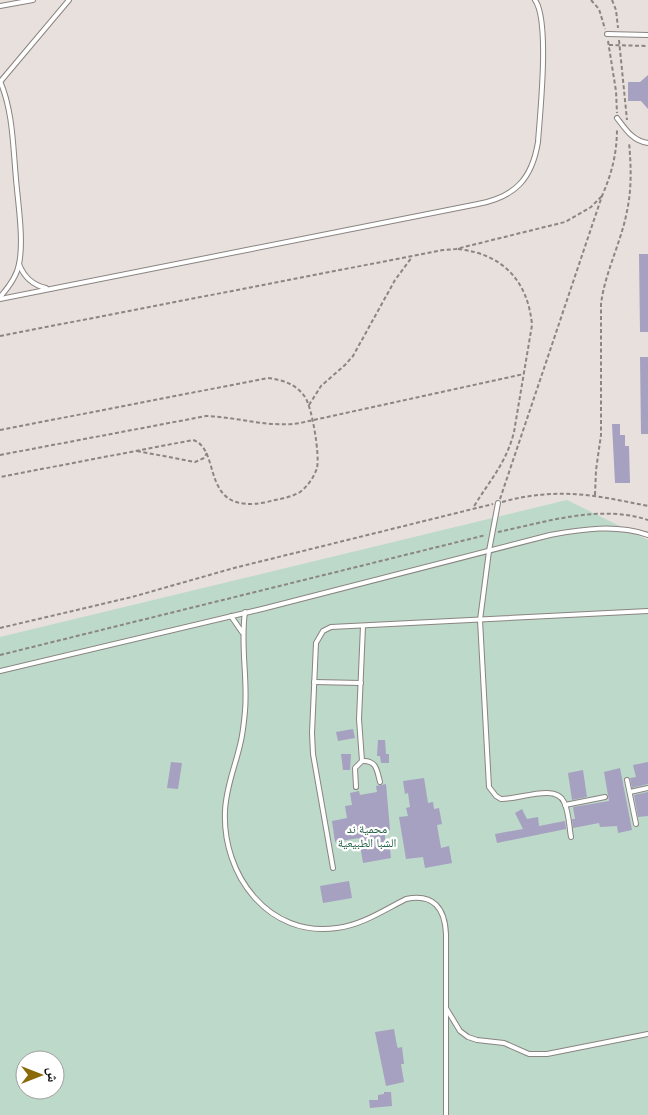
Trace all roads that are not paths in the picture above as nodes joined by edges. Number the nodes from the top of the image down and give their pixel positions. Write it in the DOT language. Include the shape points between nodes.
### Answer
graph roads {
  1 [pos="33,0"];
  2 [pos="69,0"];
  3 [pos="535,0"];
  4 [pos="0,6"];
  5 [pos="606,34"];
  6 [pos="648,35"];
  7 [pos="0,81"];
  8 [pos="617,118"];
  9 [pos="648,143"];
  10 [pos="19,264"];
  11 [pos="48,288"];
  12 [pos="0,298"];
  13 [pos="498,503"];
  14 [pos="648,536"];
  15 [pos="489,551"];
  16 [pos="648,611"];
  17 [pos="245,612"];
  18 [pos="231,616"];
  19 [pos="480,620"];
  20 [pos="363,626"];
  21 [pos="244,634"];
  22 [pos="0,671"];
  23 [pos="314,682"];
  24 [pos="361,683"];
  25 [pos="362,761"];
  26 [pos="627,780"];
  27 [pos="380,782"];
  28 [pos="356,787"];
  29 [pos="648,788"];
  30 [pos="630,792"];
  31 [pos="605,797"];
  32 [pos="565,805"];
  33 [pos="636,824"];
  34 [pos="571,837"];
  35 [pos="333,868"];
  36 [pos="445,1006"];
  37 [pos="648,1034"];
  38 [pos="446,1115"];
  1 -- 4 [label="lane"];
  2 -- 7 [label="lane"];
  3 -- 11 [label="lane" via="541,14 543,37 536,158 520,185 508,194 494,201"];
  5 -- 6 [label="lane"];
  7 -- 10 [label="lane" via="12,137"];
  8 -- 9 [label="lane" via="636,140"];
  10 -- 11 [label="lane" via="33,283"];
  10 -- 12 [label="lane" via="13,280"];
  11 -- 12 [label="lane"];
  13 -- 15 [label="lane"];
  14 -- 15 [label="lane" via="619,529 596,528"];
  15 -- 17 [label="lane"];
  15 -- 19 [label="lane"];
  16 -- 19 [label="lane"];
  17 -- 18 [label="lane"];
  17 -- 21 [label="lane"];
  18 -- 21 [label="lane"];
  18 -- 22 [label="lane"];
  19 -- 20 [label="lane"];
  19 -- 32 [label="lane" via="489,787 501,798 556,793"];
  20 -- 23 [label="lane" via="331,627 320,634 316,643"];
  20 -- 24 [label="lane"];
  21 -- 36 [label="lane" via="245,708 225,811 228,845 240,877 254,898 273,914 303,927 320,929 352,925 406,899 422,897 430,900 442,911 446,927"];
  23 -- 24 [label="lane"];
  23 -- 35 [label="lane" via="313,754"];
  24 -- 25 [label="lane"];
  25 -- 27 [label="lane" via="375,765"];
  25 -- 28 [label="lane" via="355,768"];
  26 -- 30 [label="lane"];
  29 -- 30 [label="lane"];
  30 -- 33 [label="lane"];
  31 -- 32 [label="lane"];
  32 -- 34 [label="lane"];
  36 -- 37 [label="lane" via="454,1023 468,1037 504,1043 529,1054 547,1054"];
  36 -- 38 [label="lane"];
}
